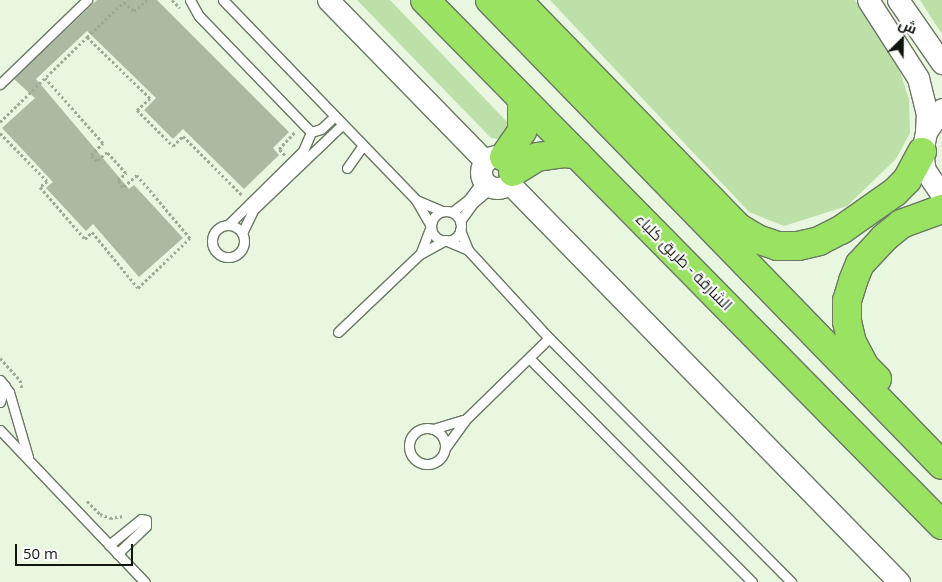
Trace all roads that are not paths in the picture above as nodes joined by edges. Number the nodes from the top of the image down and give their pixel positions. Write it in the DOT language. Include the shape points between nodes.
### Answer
graph roads {
  1 [pos="88,0"];
  2 [pos="190,0"];
  3 [pos="223,0"];
  4 [pos="328,0"];
  5 [pos="425,0"];
  6 [pos="490,0"];
  7 [pos="517,0"];
  8 [pos="868,0"];
  9 [pos="898,0"];
  10 [pos="942,63"];
  11 [pos="0,84"];
  12 [pos="522,99"];
  13 [pos="942,109"];
  14 [pos="335,116"];
  15 [pos="343,124"];
  16 [pos="311,132"];
  17 [pos="924,142"];
  18 [pos="363,145"];
  19 [pos="578,155"];
  20 [pos="347,168"];
  21 [pos="498,173"];
  22 [pos="942,195"];
  23 [pos="416,200"];
  24 [pos="471,202"];
  25 [pos="942,210"];
  26 [pos="442,211"];
  27 [pos="452,212"];
  28 [pos="228,224"];
  29 [pos="431,226"];
  30 [pos="460,226"];
  31 [pos="242,233"];
  32 [pos="445,240"];
  33 [pos="468,250"];
  34 [pos="420,254"];
  35 [pos="338,332"];
  36 [pos="549,338"];
  37 [pos="529,358"];
  38 [pos="3,383"];
  39 [pos="0,402"];
  40 [pos="466,419"];
  41 [pos="433,429"];
  42 [pos="0,430"];
  43 [pos="942,447"];
  44 [pos="444,448"];
  45 [pos="28,460"];
  46 [pos="942,464"];
  47 [pos="942,525"];
  48 [pos="109,545"];
  49 [pos="117,554"];
  50 [pos="145,582"];
  51 [pos="752,582"];
  52 [pos="791,582"];
  53 [pos="899,582"];
  1 -- 11 [label="lane"];
  2 -- 16 [label="lane" via="199,16"];
  3 -- 14 [label="lane"];
  4 -- 21 [label="street"];
  5 -- 12 [label="highway, الشارقة - طريق كلباء"];
  6 -- 46 [label="highway"];
  7 -- 17 [label="highway" via="739,228 777,246 819,241 841,230 895,192 906,180"];
  8 -- 17 [label="street" via="918,78 926,114"];
  9 -- 10 [label="street"];
  12 -- 19 [label="highway, الشارقة - طريق كلباء"];
  12 -- 21 [label="highway" via="522,131"];
  13 -- 17 [label="street"];
  14 -- 15 [label="lane"];
  14 -- 16 [label="lane" via="321,129"];
  15 -- 18 [label="lane"];
  15 -- 31 [label="lane" via="253,210"];
  16 -- 28 [label="lane" via="303,151"];
  17 -- 22 [label="street" via="925,170"];
  18 -- 20 [label="lane"];
  18 -- 23 [label="lane"];
  19 -- 21 [label="highway" via="550,154"];
  19 -- 47 [label="highway, الشارقة - طريق كلباء"];
  21 -- 24 [label="lane"];
  21 -- 53 [label="street"];
  23 -- 26 [label="lane"];
  23 -- 29 [label="lane"];
  24 -- 27 [label="lane"];
  24 -- 30 [label="lane"];
  25 -- 43 [label="highway" via="901,224 870,250 853,281 847,301 847,322 852,343 865,367"];
  26 -- 27 [label="lane"];
  26 -- 29 [label="lane" via="434,217"];
  27 -- 30 [label="lane"];
  28 -- 31 [label="lane"];
  28 -- 31 [label="lane" via="213,234 212,245 220,254 231,256 241,250"];
  29 -- 32 [label="lane" via="435,236"];
  29 -- 34 [label="lane"];
  30 -- 32 [label="lane" via="454,238"];
  30 -- 33 [label="lane"];
  32 -- 33 [label="lane"];
  32 -- 34 [label="lane"];
  33 -- 36 [label="lane"];
  34 -- 35 [label="lane"];
  36 -- 37 [label="lane"];
  36 -- 52 [label="lane"];
  37 -- 40 [label="lane"];
  37 -- 51 [label="lane"];
  38 -- 39 [label="lane"];
  38 -- 45 [label="lane"];
  40 -- 41 [label="lane"];
  40 -- 44 [label="lane"];
  41 -- 44 [label="lane" via="441,434"];
  41 -- 44 [label="lane" via="414,433 410,452 419,462 432,463 442,455"];
  42 -- 45 [label="lane"];
  45 -- 48 [label="lane"];
  48 -- 49 [label="lane"];
  48 -- 49 [label="lane" via="141,519 146,520 146,526"];
  49 -- 50 [label="lane"];
}
